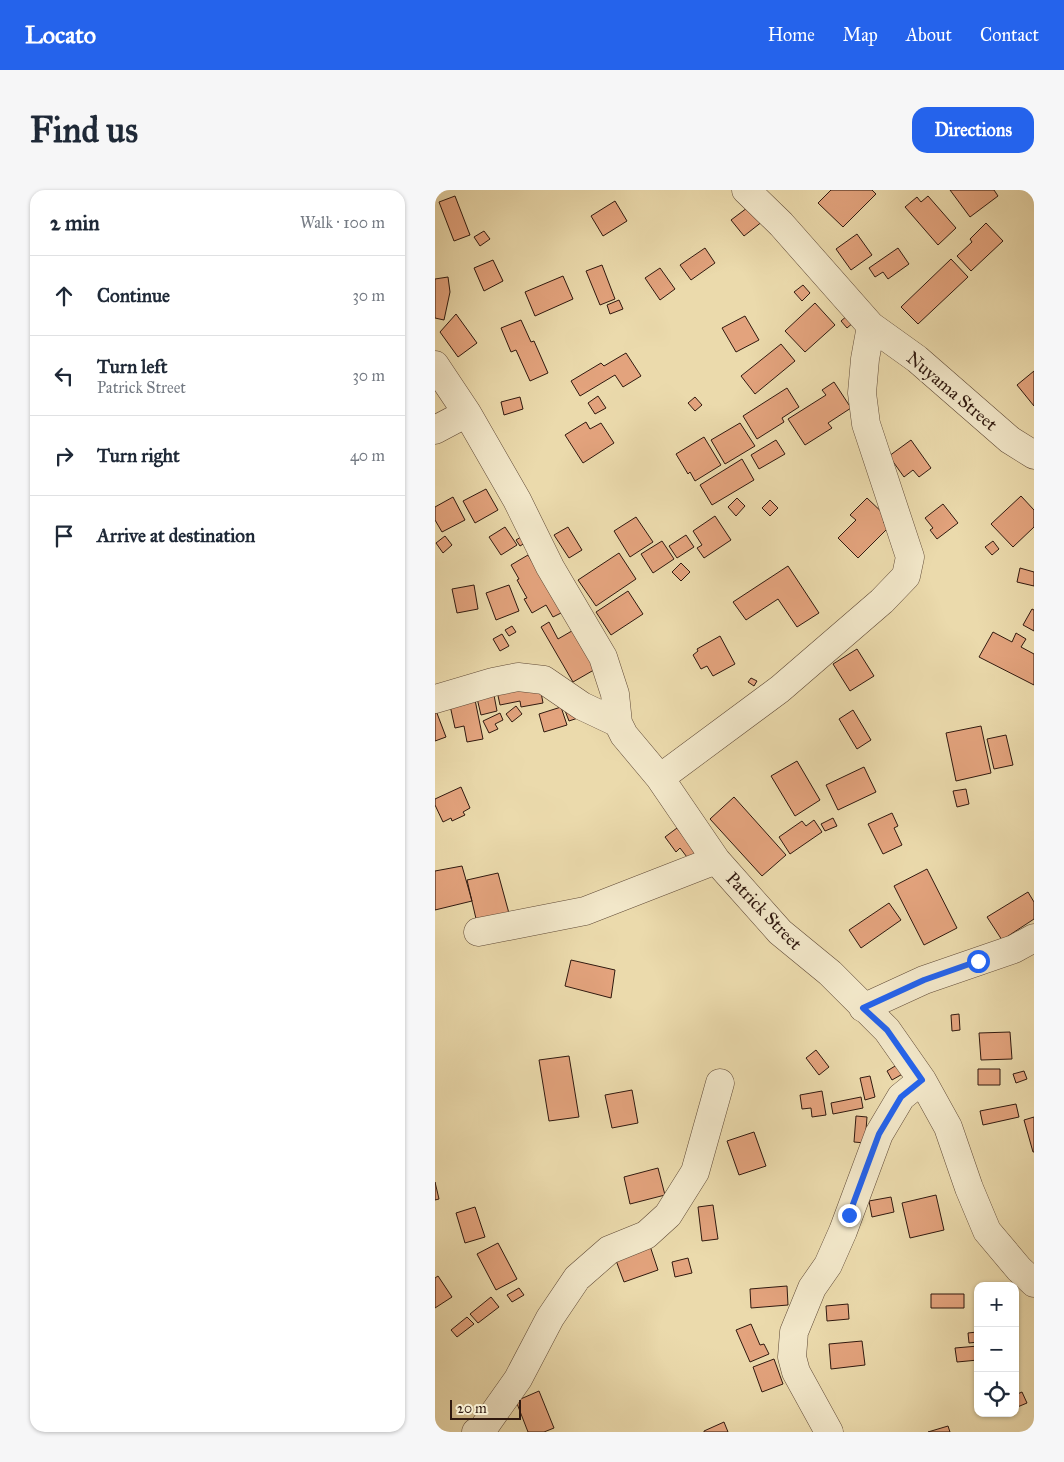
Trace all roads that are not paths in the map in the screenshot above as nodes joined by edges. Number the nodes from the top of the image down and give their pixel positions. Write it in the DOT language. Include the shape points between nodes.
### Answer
graph roads {
  1 [pos="746,190"];
  2 [pos="871,326"];
  3 [pos="435,365"];
  4 [pos="467,413"];
  5 [pos="435,430"];
  6 [pos="1034,455"];
  7 [pos="435,699"];
  8 [pos="618,723"];
  9 [pos="660,778"];
  10 [pos="716,860"];
  11 [pos="478,932"];
  12 [pos="1034,938"];
  13 [pos="863,1008"];
  14 [pos="922,1080"];
  15 [pos="720,1083"];
  16 [pos="1034,1283"];
  17 [pos="481,1431"];
  18 [pos="829,1432"];
  1 -- 2 [label="street, Nuyama Street" via="781,224"];
  2 -- 6 [label="street, Nuyama Street" via="917,359 1010,440"];
  2 -- 9 [label="street" via="862,393 866,424 910,557 906,576 882,601 780,689"];
  3 -- 4 [label="street"];
  4 -- 5 [label="street"];
  4 -- 8 [label="street" via="603,657 615,694"];
  7 -- 8 [label="street" via="518,677 545,680 583,706"];
  8 -- 9 [label="street, Patrick Street" via="624,735"];
  9 -- 10 [label="street, Patrick Street"];
  10 -- 11 [label="street" via="585,910"];
  10 -- 13 [label="street, Patrick Street" via="780,932 830,973"];
  12 -- 13 [label="street" via="1014,949 924,980"];
  13 -- 14 [label="street, Patrick Street" via="887,1030"];
  14 -- 16 [label="street, Patrick Street" via="948,1127 987,1231"];
  14 -- 18 [label="street" via="901,1097 879,1134 832,1256 812,1288 794,1332 792,1357 796,1372"];
  15 -- 17 [label="street" via="695,1172 668,1215 646,1235 609,1250 577,1278 550,1318 518,1379"];
}
